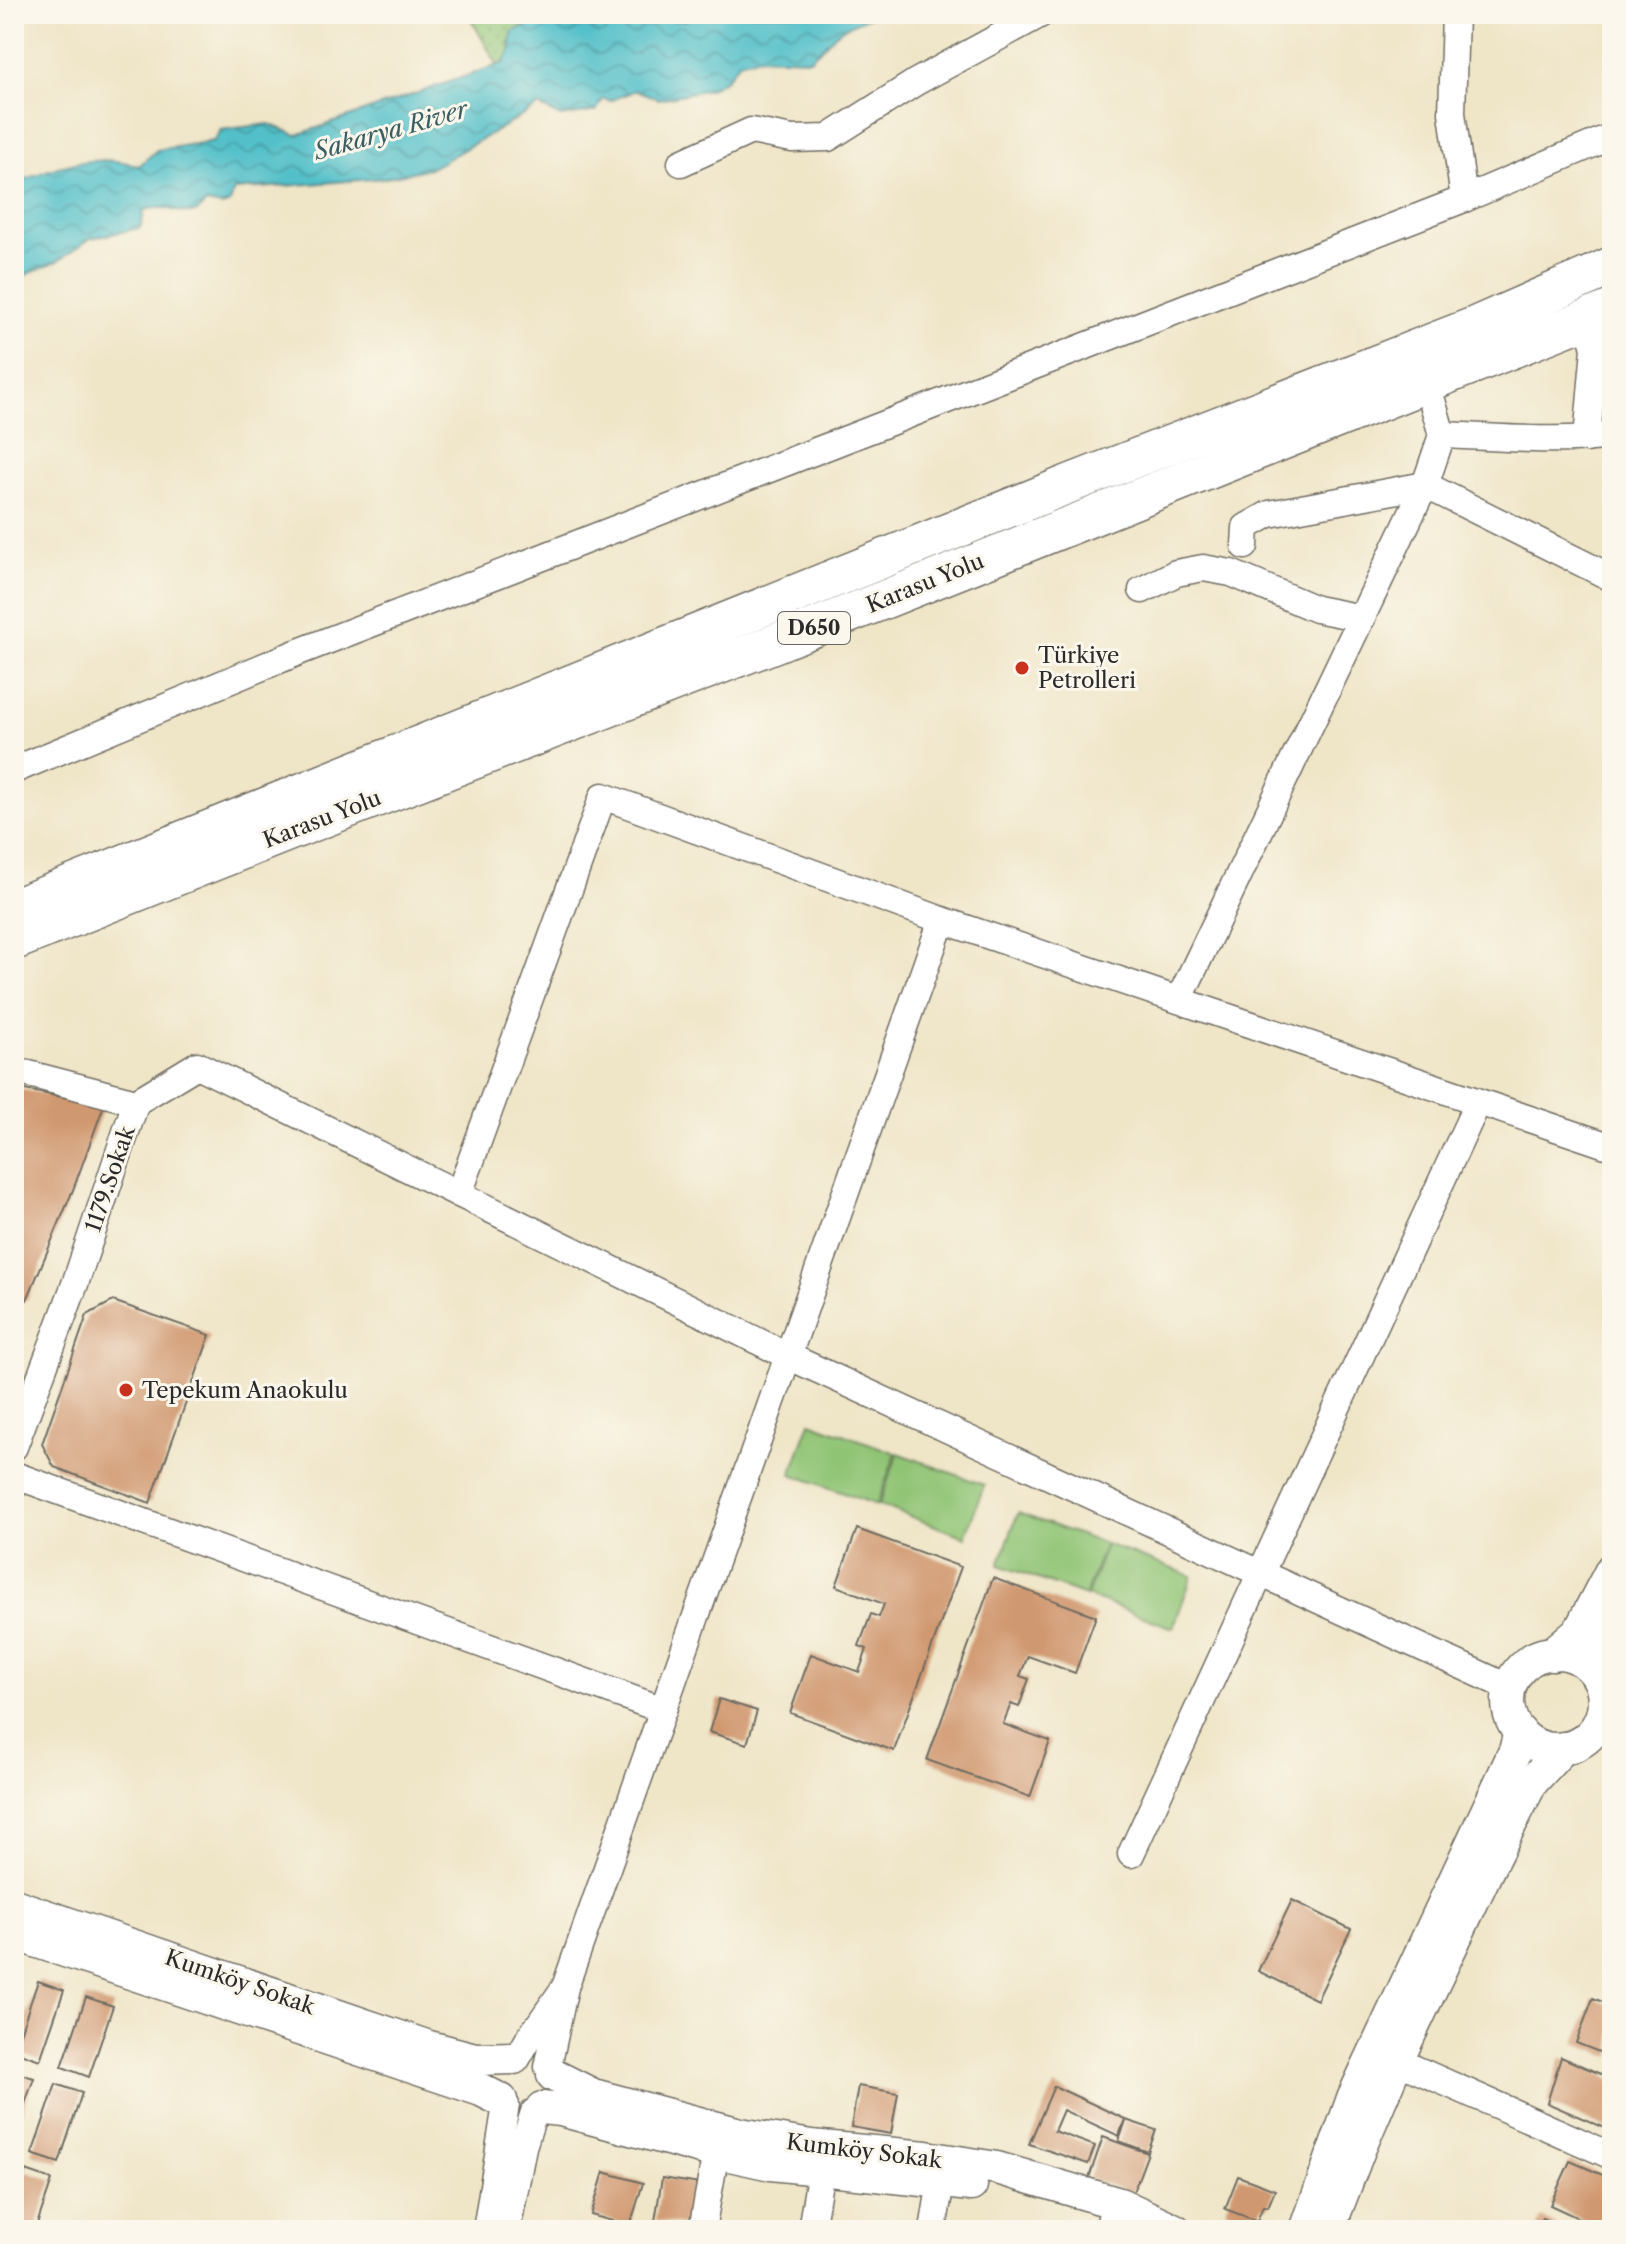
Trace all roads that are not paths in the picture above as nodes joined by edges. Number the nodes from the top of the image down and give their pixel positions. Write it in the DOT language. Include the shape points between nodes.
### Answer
graph roads {
  1 [pos="1041,14"];
  2 [pos="1455,14"];
  3 [pos="1612,136"];
  4 [pos="681,163"];
  5 [pos="1464,199"];
  6 [pos="1612,266"];
  7 [pos="1599,314"];
  8 [pos="1427,383"];
  9 [pos="1442,435"];
  10 [pos="1599,438"];
  11 [pos="1425,485"];
  12 [pos="1245,546"];
  13 [pos="1612,578"];
  14 [pos="1142,590"];
  15 [pos="1362,618"];
  16 [pos="14,770"];
  17 [pos="14,908"];
  18 [pos="942,920"];
  19 [pos="14,941"];
  20 [pos="1179,1000"];
  21 [pos="14,1072"];
  22 [pos="136,1102"];
  23 [pos="1478,1102"];
  24 [pos="1612,1147"];
  25 [pos="459,1194"];
  26 [pos="788,1356"];
  27 [pos="14,1447"];
  28 [pos="14,1475"];
  29 [pos="1612,1569"];
  30 [pos="1258,1574"];
  31 [pos="1612,1617"];
  32 [pos="1552,1654"];
  33 [pos="1589,1666"];
  34 [pos="1510,1688"];
  35 [pos="1608,1699"];
  36 [pos="663,1710"];
  37 [pos="1520,1732"];
  38 [pos="1586,1744"];
  39 [pos="1131,1854"];
  40 [pos="14,1905"];
  41 [pos="14,1934"];
  42 [pos="1397,2061"];
  43 [pos="533,2064"];
  44 [pos="521,2106"];
  45 [pos="716,2152"];
  46 [pos="1612,2156"];
  47 [pos="821,2170"];
  48 [pos="941,2181"];
  49 [pos="1110,2222"];
  50 [pos="486,2230"];
  51 [pos="507,2230"];
  52 [pos="702,2230"];
  53 [pos="811,2230"];
  54 [pos="933,2230"];
  55 [pos="1147,2230"];
  56 [pos="1175,2230"];
  57 [pos="1306,2230"];
  58 [pos="1330,2230"];
  1 -- 4 [label="street" via="916,82 828,138 792,139 751,131"];
  2 -- 5 [label="street" via="1452,113"];
  3 -- 5 [label="street"];
  5 -- 16 [label="street" via="296,653"];
  6 -- 17 [label="highway" via="1461,331"];
  7 -- 8 [label="highway, Karasu Yolu / D650"];
  7 -- 10 [label="street"];
  8 -- 9 [label="street"];
  8 -- 19 [label="highway, Karasu Yolu / D650"];
  9 -- 10 [label="street"];
  9 -- 11 [label="street"];
  11 -- 12 [label="street" via="1269,514 1246,527"];
  11 -- 13 [label="street"];
  11 -- 15 [label="street"];
  14 -- 15 [label="street" via="1176,573 1203,568 1231,573 1316,609"];
  15 -- 20 [label="street"];
  18 -- 20 [label="street"];
  18 -- 25 [label="street" via="603,796"];
  18 -- 26 [label="street"];
  20 -- 23 [label="street"];
  21 -- 22 [label="street, 1179.Sokak"];
  22 -- 25 [label="street" via="197,1065"];
  22 -- 27 [label="street, 1179.Sokak"];
  23 -- 24 [label="street"];
  23 -- 30 [label="street"];
  25 -- 26 [label="street"];
  26 -- 30 [label="street"];
  26 -- 36 [label="street"];
  28 -- 36 [label="street"];
  29 -- 32 [label="main road" via="1580,1630"];
  30 -- 34 [label="street"];
  30 -- 39 [label="street"];
  31 -- 33 [label="main road"];
  32 -- 33 [label="main road"];
  32 -- 34 [label="main road" via="1532,1659"];
  33 -- 35 [label="main road"];
  34 -- 37 [label="main road" via="1510,1713"];
  35 -- 38 [label="main road"];
  36 -- 43 [label="street"];
  37 -- 38 [label="main road" via="1539,1745"];
  37 -- 57 [label="main road" via="1353,2098"];
  38 -- 42 [label="main road" via="1531,1783"];
  40 -- 43 [label="main road, Kumköy Sokak" via="429,2047 475,2059"];
  41 -- 44 [label="main road, Kumköy Sokak"];
  42 -- 46 [label="street"];
  42 -- 58 [label="main road"];
  43 -- 44 [label="main road" via="553,2093"];
  43 -- 44 [label="main road" via="500,2071 497,2090"];
  43 -- 56 [label="main road, Kumköy Sokak" via="593,2095 740,2134 997,2168 1120,2204"];
  44 -- 45 [label="main road, Kumköy Sokak" via="561,2110"];
  44 -- 50 [label="street"];
  44 -- 51 [label="street" via="523,2147"];
  45 -- 47 [label="main road, Kumköy Sokak"];
  45 -- 52 [label="street"];
  47 -- 48 [label="main road, Kumköy Sokak"];
  47 -- 53 [label="street"];
  48 -- 49 [label="main road, Kumköy Sokak" via="1047,2196"];
  48 -- 54 [label="street"];
  49 -- 55 [label="main road, Kumköy Sokak" via="1126,2217"];
}
